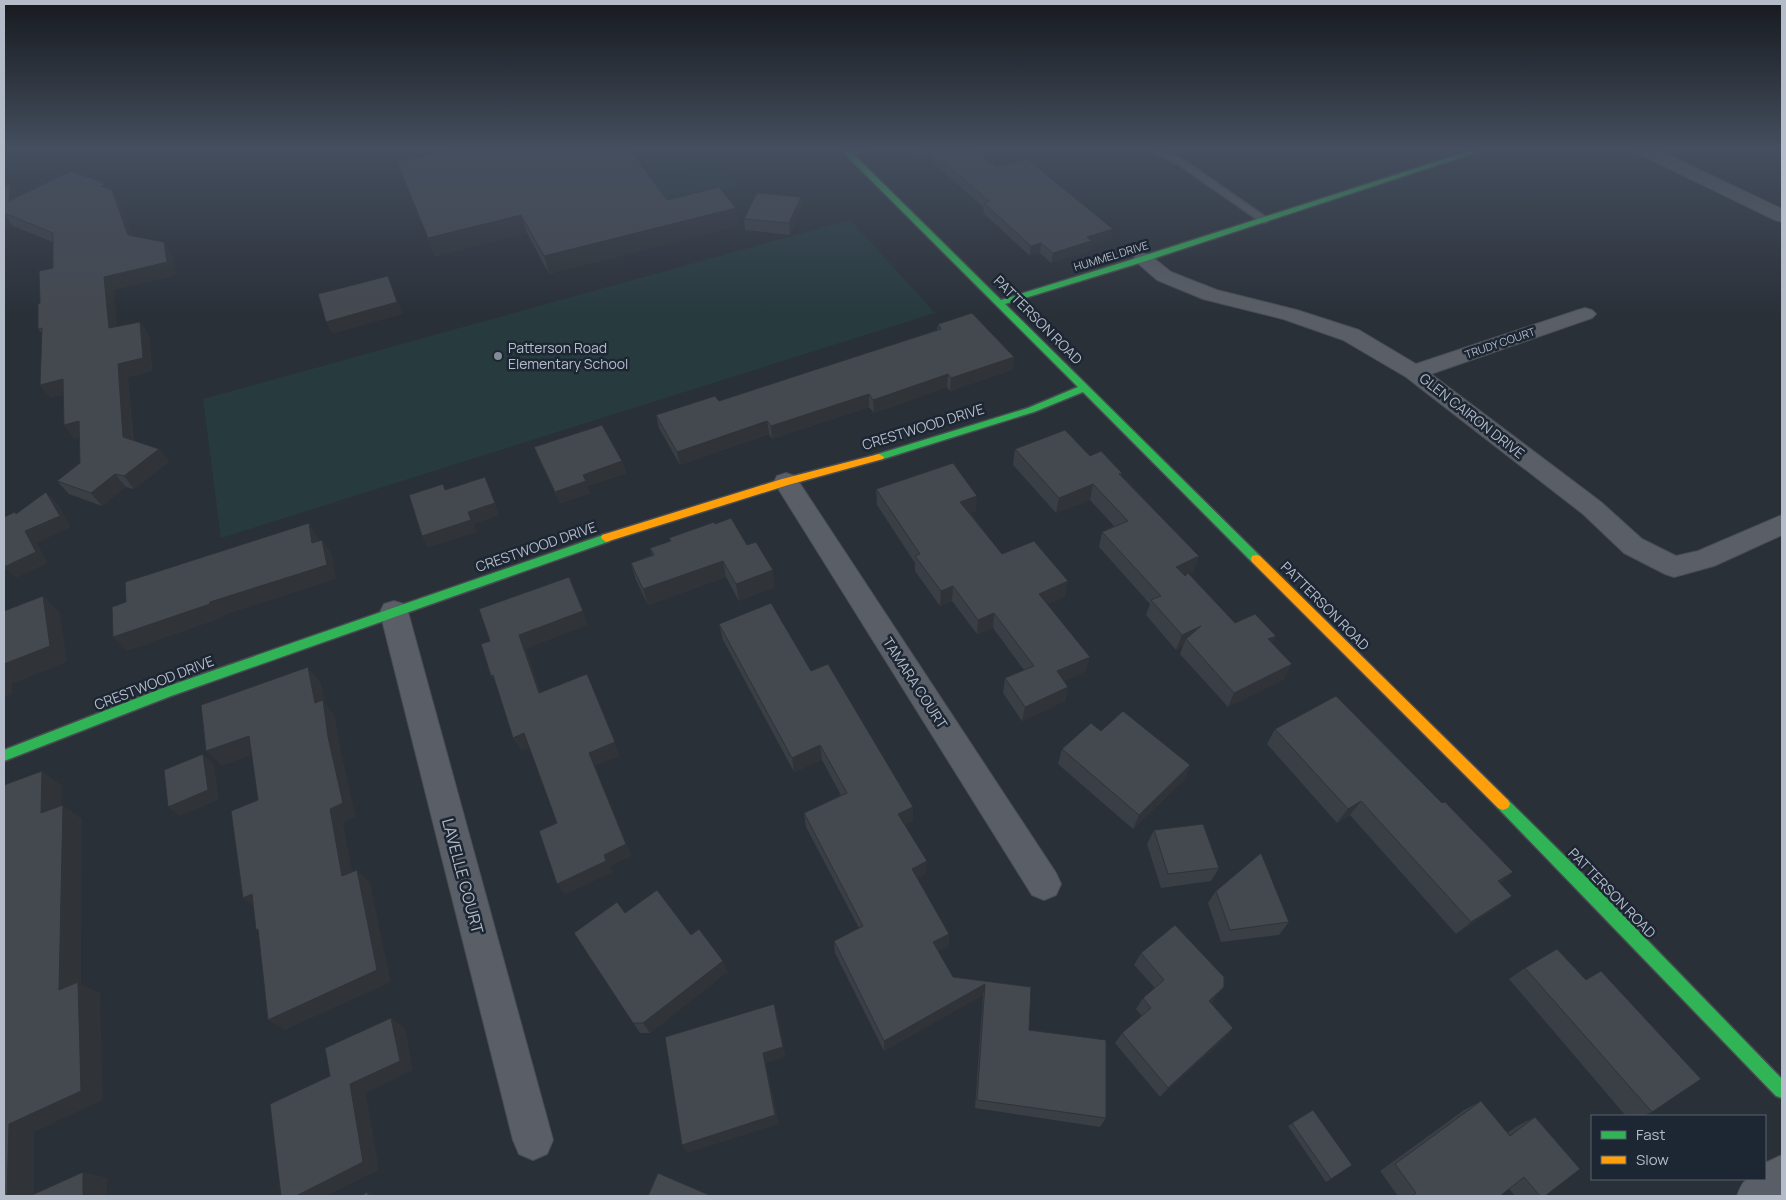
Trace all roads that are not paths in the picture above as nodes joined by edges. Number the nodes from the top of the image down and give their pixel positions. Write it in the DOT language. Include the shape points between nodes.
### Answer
graph roads {
  1 [pos="900,204"];
  2 [pos="1242,204"];
  3 [pos="1314,204"];
  4 [pos="1757,204"];
  5 [pos="1782,216"];
  6 [pos="1265,220"];
  7 [pos="1143,259"];
  8 [pos="1000,303"];
  9 [pos="1585,314"];
  10 [pos="1414,372"];
  11 [pos="1085,388"];
  12 [pos="786,482"];
  13 [pos="1782,524"];
  14 [pos="394,612"];
  15 [pos="4,756"];
  16 [pos="1044,884"];
  17 [pos="1782,1090"];
  18 [pos="533,1140"];
  19 [pos="1782,1175"];
  20 [pos="1757,1196"];
  1 -- 8 [label="street, PATTERSON ROAD"];
  2 -- 6 [label="lane"];
  3 -- 6 [label="street, HUMMEL DRIVE"];
  4 -- 5 [label="street"];
  6 -- 7 [label="street, HUMMEL DRIVE"];
  7 -- 8 [label="street, HUMMEL DRIVE"];
  7 -- 10 [label="street, GLEN CAIRON DRIVE" via="1164,276 1210,295 1290,314 1351,335"];
  8 -- 11 [label="street, PATTERSON ROAD"];
  9 -- 10 [label="street, TRUDY COURT"];
  10 -- 13 [label="street, GLEN CAIRON DRIVE" via="1592,508 1633,546 1674,566 1705,559"];
  11 -- 12 [label="street, CRESTWOOD DRIVE" via="1031,410 913,448"];
  11 -- 17 [label="street, PATTERSON ROAD" via="1583,884"];
  12 -- 14 [label="street, CRESTWOOD DRIVE" via="596,541"];
  12 -- 16 [label="street, TAMARA COURT"];
  14 -- 15 [label="street, CRESTWOOD DRIVE" via="167,692"];
  14 -- 18 [label="street, LAVELLE COURT"];
  19 -- 20 [label="street"];
}
